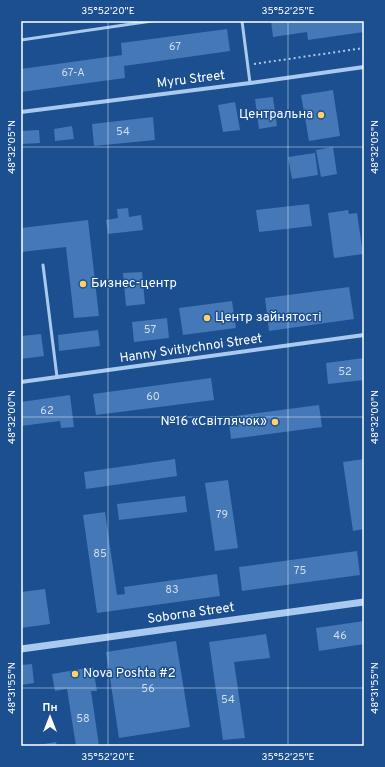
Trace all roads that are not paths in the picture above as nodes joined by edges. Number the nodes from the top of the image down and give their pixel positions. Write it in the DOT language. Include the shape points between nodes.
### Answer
graph roads {
  1 [pos="152,21"];
  2 [pos="242,21"];
  3 [pos="21,40"];
  4 [pos="364,67"];
  5 [pos="250,83"];
  6 [pos="21,112"];
  7 [pos="43,265"];
  8 [pos="364,335"];
  9 [pos="57,377"];
  10 [pos="21,382"];
  11 [pos="364,602"];
  12 [pos="21,649"];
  1 -- 3 [label="lane"];
  2 -- 5 [label="lane"];
  4 -- 5 [label="street, Myru Street"];
  5 -- 6 [label="street, Myru Street"];
  7 -- 9 [label="lane"];
  8 -- 9 [label="street, Hanny Svitlychnoi Street"];
  9 -- 10 [label="street, Hanny Svitlychnoi Street"];
  11 -- 12 [label="street, Soborna Street"];
}
